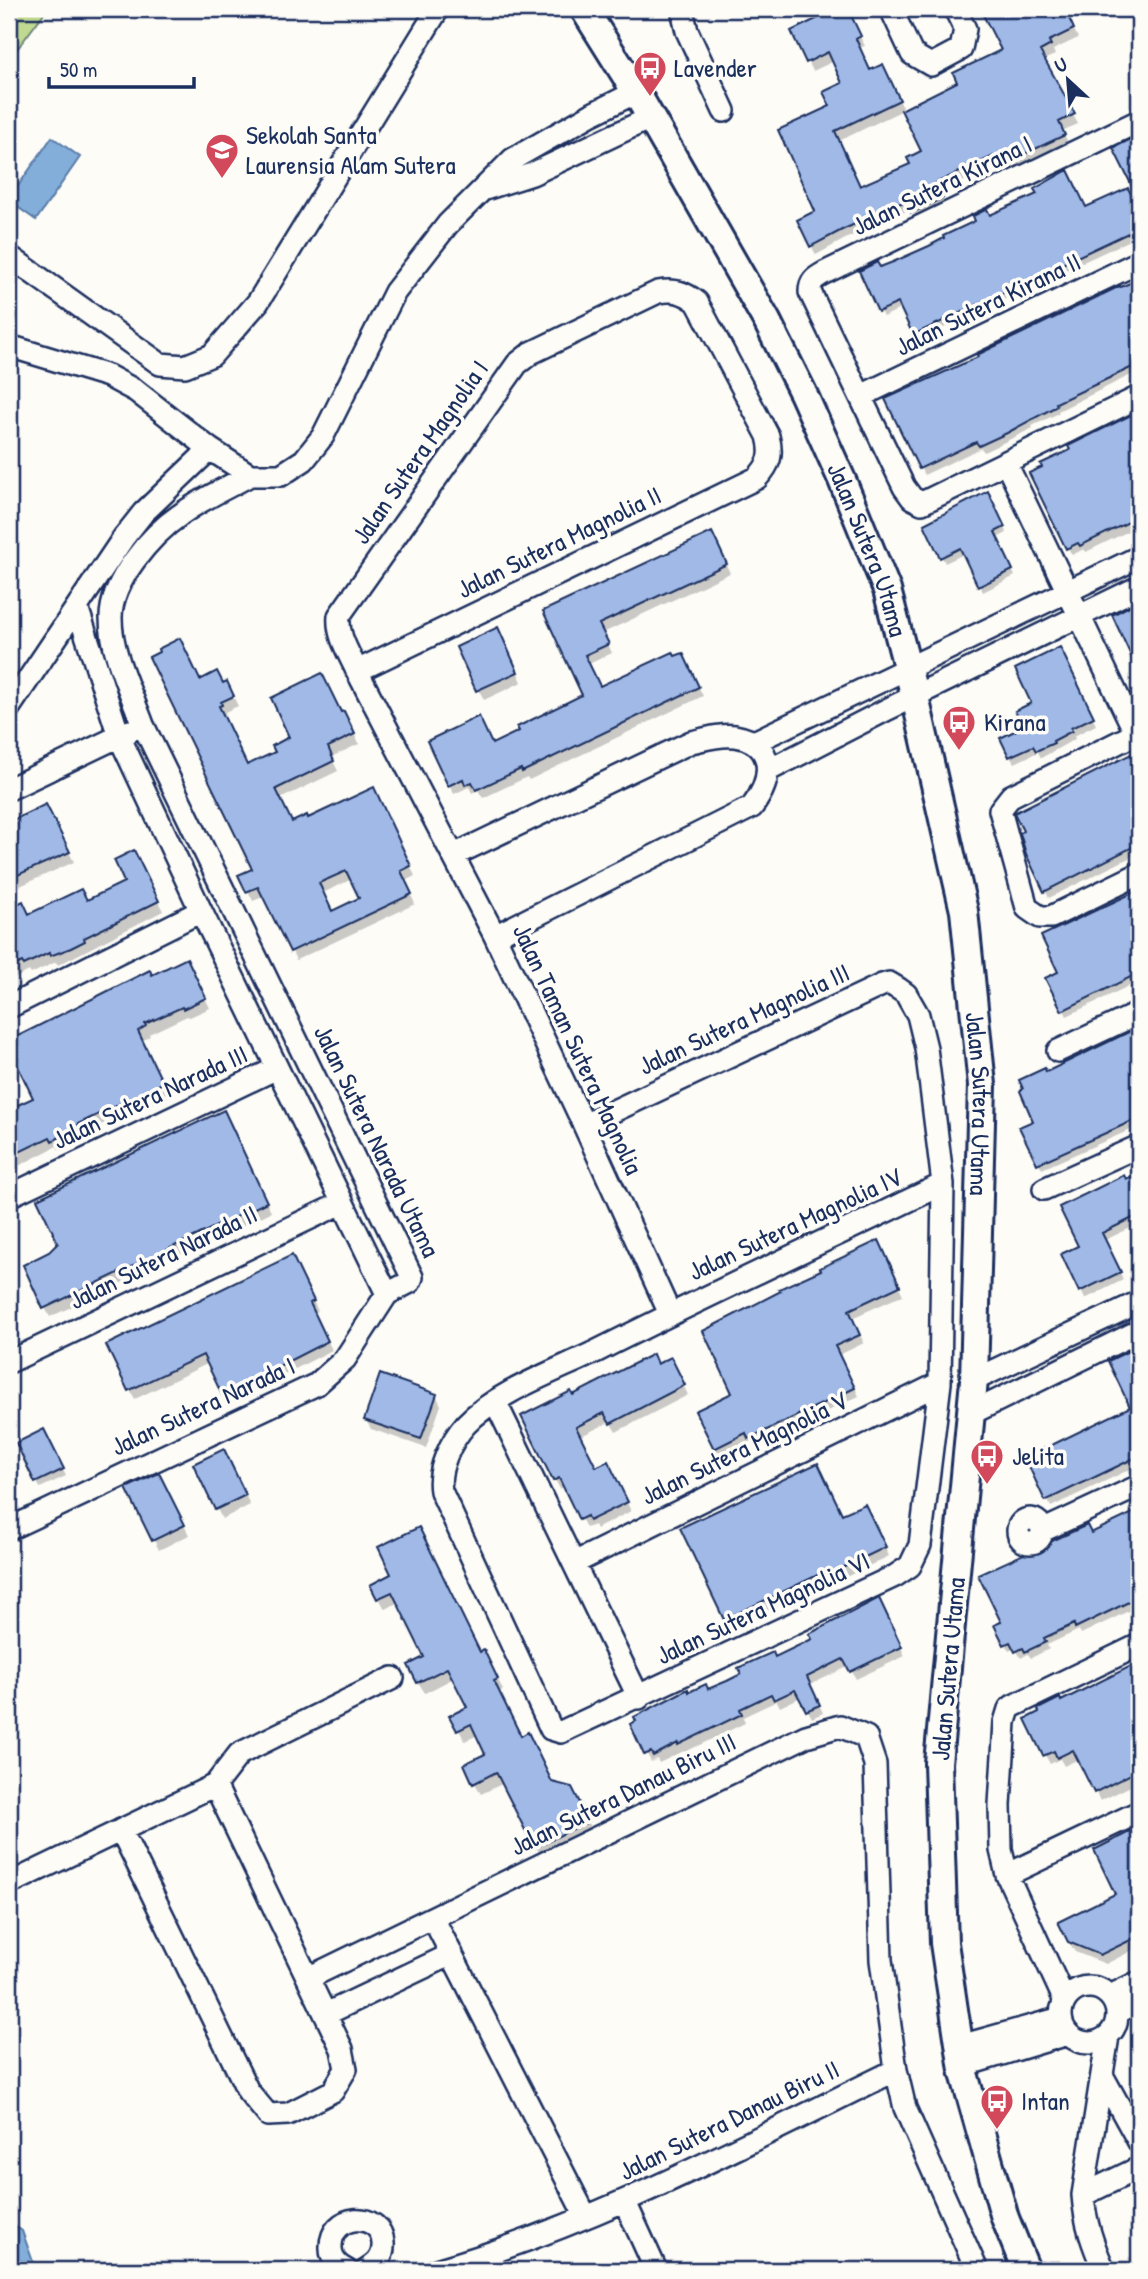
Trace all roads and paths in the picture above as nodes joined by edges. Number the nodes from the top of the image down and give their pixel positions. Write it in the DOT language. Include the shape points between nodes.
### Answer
graph roads {
  1 [pos="438,9"];
  2 [pos="584,9"];
  3 [pos="682,9"];
  4 [pos="891,9"];
  5 [pos="955,9"];
  6 [pos="636,92"];
  7 [pos="724,111"];
  8 [pos="650,118"];
  9 [pos="1139,121"];
  10 [pos="483,189"];
  11 [pos="9,256"];
  12 [pos="1139,262"];
  13 [pos="11,351"];
  14 [pos="861,396"];
  15 [pos="1139,397"];
  16 [pos="210,449"];
  17 [pos="772,451"];
  18 [pos="1006,463"];
  19 [pos="250,475"];
  20 [pos="1139,557"];
  21 [pos="1139,587"];
  22 [pos="1068,591"];
  23 [pos="77,607"];
  24 [pos="1080,616"];
  25 [pos="341,637"];
  26 [pos="906,669"];
  27 [pos="357,671"];
  28 [pos="915,697"];
  29 [pos="9,708"];
  30 [pos="143,725"];
  31 [pos="1138,733"];
  32 [pos="119,736"];
  33 [pos="754,742"];
  34 [pos="769,770"];
  35 [pos="9,789"];
  36 [pos="454,855"];
  37 [pos="1139,874"];
  38 [pos="201,911"];
  39 [pos="495,936"];
  40 [pos="9,1007"];
  41 [pos="1139,1013"];
  42 [pos="1058,1051"];
  43 [pos="277,1068"];
  44 [pos="584,1125"];
  45 [pos="1139,1146"];
  46 [pos="943,1184"];
  47 [pos="1044,1189"];
  48 [pos="9,1196"];
  49 [pos="342,1203"];
  50 [pos="387,1294"];
  51 [pos="1139,1302"];
  52 [pos="1116,1312"];
  53 [pos="670,1314"];
  54 [pos="1133,1334"];
  55 [pos="9,1362"];
  56 [pos="974,1380"];
  57 [pos="940,1383"];
  58 [pos="495,1401"];
  59 [pos="972,1413"];
  60 [pos="1139,1486"];
  61 [pos="9,1529"];
  62 [pos="1042,1531"];
  63 [pos="574,1563"];
  64 [pos="1139,1645"];
  65 [pos="393,1678"];
  66 [pos="639,1698"];
  67 [pos="215,1785"];
  68 [pos="1139,1812"];
  69 [pos="121,1830"];
  70 [pos="1007,1875"];
  71 [pos="9,1884"];
  72 [pos="433,1918"];
  73 [pos="452,1954"];
  74 [pos="308,1978"];
  75 [pos="1139,1982"];
  76 [pos="1139,2002"];
  77 [pos="1114,2004"];
  78 [pos="326,2014"];
  79 [pos="1071,2017"];
  80 [pos="1108,2036"];
  81 [pos="961,2056"];
  82 [pos="896,2070"];
  83 [pos="1103,2077"];
  84 [pos="1139,2142"];
  85 [pos="1139,2168"];
  86 [pos="1083,2195"];
  87 [pos="625,2202"];
  88 [pos="586,2217"];
  89 [pos="378,2268"];
  90 [pos="346,2270"];
  91 [pos="436,2270"];
  92 [pos="656,2270"];
  93 [pos="977,2270"];
  94 [pos="1026,2270"];
  95 [pos="1104,2270"];
  1 -- 11 [label="street" via="258,302 212,355 185,366 160,364"];
  2 -- 6 [label="street, Jalan Sutera Utama"];
  3 -- 7 [label="street" via="687,31"];
  4 -- 5 [label="street" via="912,54 931,65 961,49 965,29"];
  6 -- 8 [label="street, Jalan Sutera Utama"];
  6 -- 10 [label="street" via="526,150"];
  8 -- 10 [label="street" via="532,174"];
  8 -- 26 [label="street, Jalan Sutera Utama" via="767,321 803,393 887,590"];
  9 -- 14 [label="street, Jalan Sutera Kirana I" via="814,279 810,292"];
  10 -- 19 [label="street" via="448,224 395,292 323,436 304,460 281,475"];
  12 -- 14 [label="street, Jalan Sutera Kirana II"];
  13 -- 16 [label="street" via="108,376 136,391"];
  14 -- 18 [label="street" via="904,487 922,503"];
  15 -- 18 [label="street"];
  16 -- 19 [label="street"];
  16 -- 23 [label="street" via="143,513"];
  17 -- 25 [label="street, Jalan Sutera Magnolia I" via="696,302 685,293 658,292 517,364 339,616"];
  17 -- 27 [label="street, Jalan Sutera Magnolia II" via="757,478"];
  18 -- 22 [label="street"];
  19 -- 30 [label="street, Jalan Sutera Narada Utama" via="180,514 154,536 114,596 113,644"];
  20 -- 22 [label="street"];
  21 -- 24 [label="street"];
  22 -- 24 [label="street"];
  22 -- 26 [label="street"];
  23 -- 29 [label="street"];
  23 -- 32 [label="street"];
  24 -- 28 [label="street"];
  24 -- 31 [label="street"];
  25 -- 27 [label="street, Jalan Taman Sutera Magnolia"];
  26 -- 28 [label="street, Jalan Sutera Utama"];
  26 -- 33 [label="street"];
  27 -- 36 [label="street, Jalan Taman Sutera Magnolia"];
  28 -- 34 [label="street"];
  28 -- 56 [label="street, Jalan Sutera Utama" via="964,911 982,1085"];
  30 -- 32 [label="street"];
  30 -- 50 [label="street, Jalan Sutera Narada Utama" via="412,1277"];
  31 -- 37 [label="street" via="1011,796 1000,810 1027,908 1035,915 1051,917"];
  32 -- 35 [label="street"];
  32 -- 38 [label="street"];
  33 -- 34 [label="street" via="765,755"];
  33 -- 36 [label="street" via="734,736 691,743"];
  34 -- 39 [label="street" via="764,792 752,807"];
  36 -- 39 [label="street, Jalan Taman Sutera Magnolia"];
  38 -- 40 [label="street"];
  38 -- 43 [label="street"];
  39 -- 44 [label="street, Jalan Taman Sutera Magnolia"];
  41 -- 42 [label="street"];
  43 -- 48 [label="street, Jalan Sutera Narada III"];
  43 -- 49 [label="street"];
  44 -- 46 [label="street, Jalan Sutera Magnolia III" via="889,984 906,994 918,1015"];
  44 -- 53 [label="street, Jalan Taman Sutera Magnolia"];
  45 -- 47 [label="street"];
  46 -- 53 [label="street, Jalan Sutera Magnolia IV"];
  46 -- 57 [label="street"];
  49 -- 50 [label="street"];
  49 -- 55 [label="street, Jalan Sutera Narada II"];
  50 -- 61 [label="street, Jalan Sutera Narada I" via="345,1359 317,1384"];
  51 -- 52 [label="street"];
  52 -- 54 [label="street"];
  52 -- 56 [label="street"];
  53 -- 58 [label="street"];
  54 -- 59 [label="street"];
  56 -- 59 [label="street, Jalan Sutera Utama"];
  57 -- 63 [label="street, Jalan Sutera Magnolia V"];
  57 -- 66 [label="street, Jalan Sutera Magnolia VI" via="920,1545 910,1566"];
  58 -- 63 [label="street"];
  58 -- 66 [label="street" via="465,1425 442,1468 441,1492 551,1729 561,1732"];
  59 -- 81 [label="street, Jalan Sutera Utama" via="938,1763 944,1944"];
  60 -- 62 [label="street"];
  63 -- 66 [label="street"];
  64 -- 70 [label="street" via="1009,1711 999,1829"];
  65 -- 67 [label="street" via="239,1754"];
  67 -- 69 [label="street"];
  67 -- 74 [label="street"];
  68 -- 70 [label="street"];
  69 -- 71 [label="street"];
  69 -- 78 [label="street" via="248,2091 268,2115 288,2115 333,2091 346,2070"];
  70 -- 79 [label="street"];
  72 -- 73 [label="street"];
  72 -- 74 [label="street, Jalan Sutera Danau Biru III"];
  72 -- 82 [label="street, Jalan Sutera Danau Biru III" via="806,1736 840,1726 866,1737 875,1764 881,1960"];
  73 -- 78 [label="street"];
  73 -- 88 [label="street"];
  74 -- 78 [label="street"];
  75 -- 77 [label="street"];
  76 -- 77 [label="street"];
  77 -- 79 [label="street" via="1095,1987"];
  77 -- 80 [label="street" via="1114,2029"];
  79 -- 80 [label="street" via="1092,2043"];
  79 -- 81 [label="street"];
  79 -- 83 [label="street"];
  80 -- 83 [label="street"];
  81 -- 94 [label="street, Jalan Sutera Utama" via="1005,2218"];
  82 -- 87 [label="street, Jalan Sutera Danau Biru II"];
  82 -- 93 [label="street" via="905,2108"];
  83 -- 84 [label="street"];
  83 -- 86 [label="street"];
  85 -- 86 [label="street"];
  86 -- 95 [label="street" via="1090,2239"];
  87 -- 88 [label="street, Jalan Sutera Danau Biru II"];
  87 -- 92 [label="street"];
  88 -- 91 [label="street, Jalan Sutera Danau Biru II" via="496,2253"];
  89 -- 90 [label="street" via="383,2238 375,2226 348,2220 330,2241 331,2255"];
}
